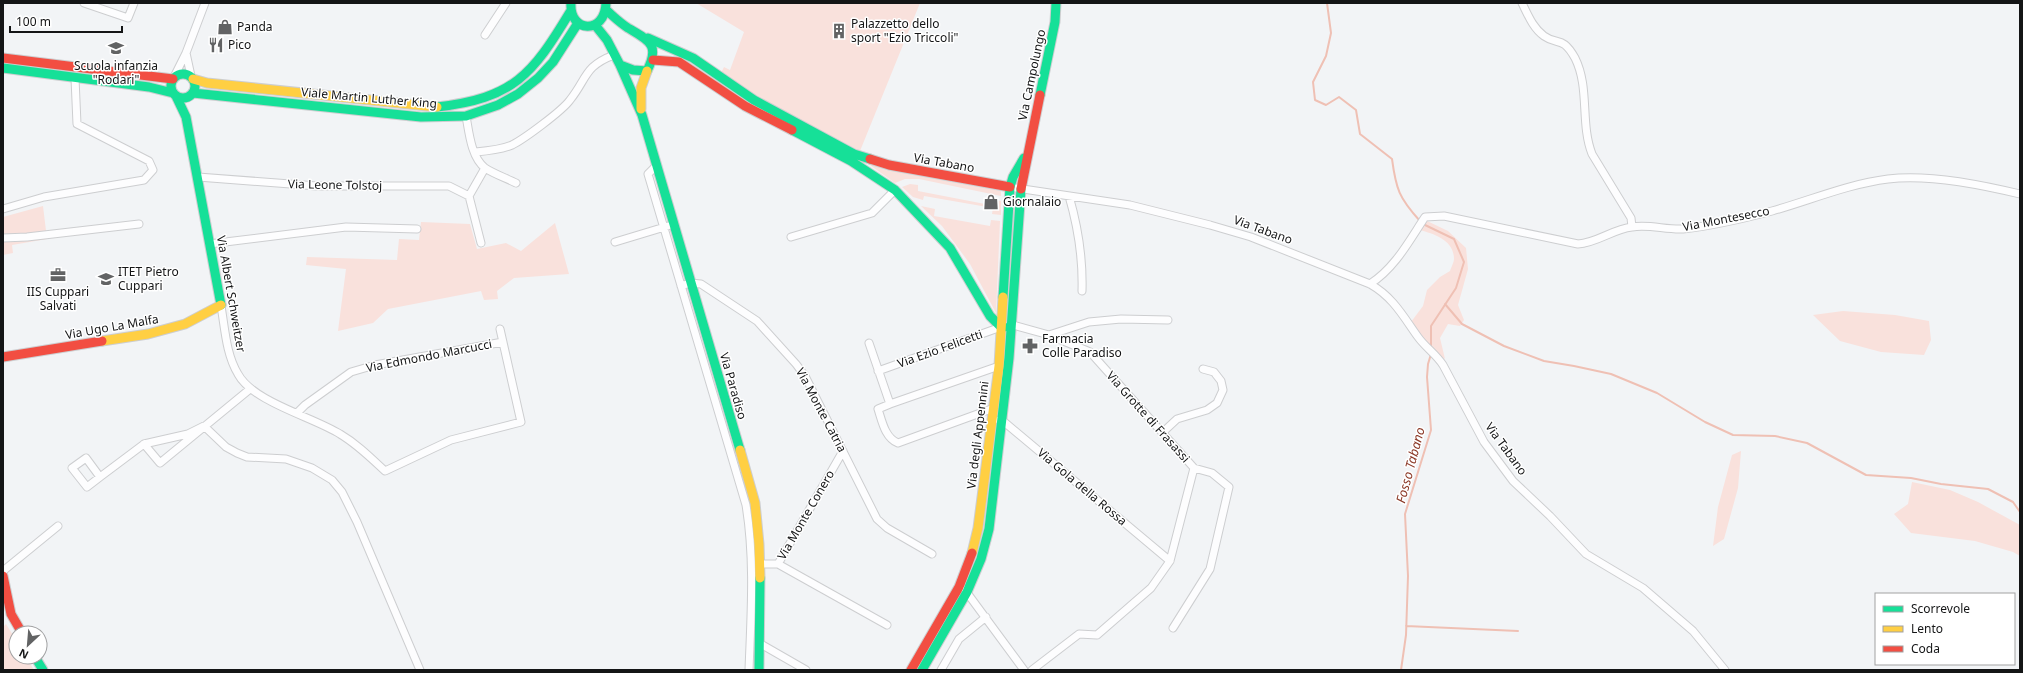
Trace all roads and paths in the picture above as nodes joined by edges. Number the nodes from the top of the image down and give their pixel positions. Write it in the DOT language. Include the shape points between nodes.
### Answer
graph roads {
  1 [pos="84,3"];
  2 [pos="134,3"];
  3 [pos="205,3"];
  4 [pos="506,3"];
  5 [pos="1056,3"];
  6 [pos="1522,3"];
  7 [pos="569,6"];
  8 [pos="606,6"];
  9 [pos="578,23"];
  10 [pos="595,25"];
  11 [pos="485,35"];
  12 [pos="648,38"];
  13 [pos="186,53"];
  14 [pos="614,55"];
  15 [pos="3,58"];
  16 [pos="653,60"];
  17 [pos="620,65"];
  18 [pos="3,68"];
  19 [pos="647,71"];
  20 [pos="75,78"];
  21 [pos="173,78"];
  22 [pos="192,78"];
  23 [pos="174,94"];
  24 [pos="192,94"];
  25 [pos="185,112"];
  26 [pos="642,115"];
  27 [pos="466,116"];
  28 [pos="475,152"];
  29 [pos="1028,152"];
  30 [pos="656,166"];
  31 [pos="485,168"];
  32 [pos="198,177"];
  33 [pos="516,183"];
  34 [pos="1010,187"];
  35 [pos="1021,189"];
  36 [pos="895,190"];
  37 [pos="2020,194"];
  38 [pos="469,196"];
  39 [pos="1069,196"];
  40 [pos="3,209"];
  41 [pos="139,224"];
  42 [pos="674,224"];
  43 [pos="663,227"];
  44 [pos="1632,227"];
  45 [pos="417,229"];
  46 [pos="791,237"];
  47 [pos="3,238"];
  48 [pos="615,242"];
  49 [pos="481,243"];
  50 [pos="209,244"];
  51 [pos="690,283"];
  52 [pos="1370,284"];
  53 [pos="681,286"];
  54 [pos="1082,291"];
  55 [pos="221,306"];
  56 [pos="1168,320"];
  57 [pos="1013,325"];
  58 [pos="1001,327"];
  59 [pos="500,329"];
  60 [pos="1049,335"];
  61 [pos="503,342"];
  62 [pos="869,343"];
  63 [pos="3,357"];
  64 [pos="999,366"];
  65 [pos="1203,369"];
  66 [pos="878,371"];
  67 [pos="250,389"];
  68 [pos="890,404"];
  69 [pos="297,413"];
  70 [pos="993,413"];
  71 [pos="1003,421"];
  72 [pos="204,426"];
  73 [pos="1162,433"];
  74 [pos="144,444"];
  75 [pos="843,451"];
  76 [pos="1194,468"];
  77 [pos="100,477"];
  78 [pos="58,526"];
  79 [pos="932,554"];
  80 [pos="1170,561"];
  81 [pos="761,564"];
  82 [pos="778,564"];
  83 [pos="3,571"];
  84 [pos="3,578"];
  85 [pos="963,590"];
  86 [pos="986,617"];
  87 [pos="17,625"];
  88 [pos="887,625"];
  89 [pos="1173,628"];
  90 [pos="759,643"];
  91 [pos="420,670"];
  92 [pos="749,670"];
  93 [pos="759,670"];
  94 [pos="806,670"];
  95 [pos="911,670"];
  96 [pos="922,670"];
  97 [pos="941,670"];
  98 [pos="1024,670"];
  99 [pos="1032,670"];
  100 [pos="1725,670"];
  1 -- 2 [label="street" via="128,18"];
  3 -- 13 [label="street"];
  4 -- 11 [label="street"];
  5 -- 29 [label="street, Via Campolungo" via="1055,22"];
  6 -- 44 [label="street" via="1539,32 1546,38 1566,44 1574,57 1582,75 1588,143 1592,154 1631,218"];
  7 -- 9 [label="street"];
  7 -- 22 [label="street, Viale Martin Luther King" via="536,66 515,85 480,100 460,105 434,107 208,83"];
  8 -- 10 [label="street" via="603,19"];
  8 -- 12 [label="street, Via Tabano" via="621,23"];
  9 -- 10 [label="street" via="583,26"];
  9 -- 27 [label="street, Viale Martin Luther King" via="553,62 538,78 518,94 498,105"];
  10 -- 14 [label="street" via="607,40"];
  12 -- 16 [label="street" via="653,50"];
  12 -- 34 [label="street, Via Tabano" via="692,58 754,100 854,154 889,165"];
  13 -- 21 [label="street"];
  13 -- 22 [label="street"];
  14 -- 17 [label="street"];
  14 -- 28 [label="street" via="601,60 585,75 572,99 562,109 513,145"];
  15 -- 21 [label="street, Viale Martin Luther King"];
  16 -- 19 [label="street"];
  16 -- 36 [label="street" via="679,62 745,106 851,160"];
  17 -- 19 [label="street" via="633,70"];
  17 -- 26 [label="street"];
  18 -- 20 [label="street, Viale Martin Luther King"];
  19 -- 26 [label="street" via="641,88"];
  20 -- 23 [label="street, Viale Martin Luther King" via="149,87"];
  20 -- 40 [label="street" via="77,124 149,160 153,170 144,180 44,197"];
  21 -- 22 [label="street, Viale Martin Luther King" via="180,74"];
  21 -- 23 [label="street" via="170,84"];
  22 -- 24 [label="street" via="195,86"];
  23 -- 24 [label="street, Viale Martin Luther King" via="183,98"];
  23 -- 25 [label="street, Via Albert Schweitzer"];
  24 -- 25 [label="street, Via Albert Schweitzer" via="187,101"];
  24 -- 27 [label="street, Viale Martin Luther King" via="421,117"];
  25 -- 32 [label="street, Via Albert Schweitzer"];
  26 -- 30 [label="street, Via Paradiso"];
  27 -- 28 [label="street"];
  28 -- 31 [label="street" via="478,161"];
  29 -- 34 [label="street, Via Campolungo"];
  29 -- 35 [label="street, Via Campolungo"];
  30 -- 42 [label="street, Via Paradiso"];
  30 -- 43 [label="street" via="648,174"];
  31 -- 33 [label="street"];
  31 -- 38 [label="street"];
  32 -- 38 [label="street, Via Leone Tolstoj" via="317,186 449,186"];
  32 -- 50 [label="street, Via Albert Schweitzer"];
  34 -- 35 [label="street, Via Tabano"];
  34 -- 58 [label="street, Via degli Appennini"];
  35 -- 39 [label="street, Via Tabano"];
  35 -- 57 [label="street, Via degli Appennini"];
  36 -- 46 [label="street" via="872,213"];
  36 -- 58 [label="street" via="950,248 990,316"];
  37 -- 44 [label="street, Via Montesecco" via="1985,186 1913,178 1889,179 1828,192 1772,211 1683,229"];
  38 -- 49 [label="street"];
  39 -- 52 [label="street, Via Tabano" via="1130,205 1210,225 1251,237"];
  39 -- 54 [label="street" via="1079,239"];
  41 -- 47 [label="street"];
  42 -- 43 [label="street"];
  42 -- 51 [label="street, Via Paradiso"];
  43 -- 48 [label="street"];
  43 -- 53 [label="street"];
  44 -- 52 [label="street, Via Montesecco" via="1587,244 1578,244 1444,216 1425,217 1392,265"];
  45 -- 50 [label="street" via="346,227"];
  50 -- 55 [label="street, Via Albert Schweitzer"];
  51 -- 53 [label="street"];
  51 -- 75 [label="street, Via Monte Catria" via="701,284 757,321 805,376"];
  51 -- 81 [label="street, Via Paradiso" via="755,503"];
  52 -- 100 [label="street, Via Tabano" via="1383,292 1402,312 1425,346 1436,356 1484,442 1513,481 1586,554 1643,588 1693,631"];
  53 -- 92 [label="street" via="746,505 752,563"];
  55 -- 63 [label="street, Via Ugo La Malfa" via="185,324 148,334"];
  55 -- 67 [label="street, Via Albert Schweitzer" via="230,358 238,376"];
  56 -- 60 [label="street" via="1121,319 1089,322"];
  57 -- 58 [label="street"];
  57 -- 60 [label="street, Via Grotte di Frasassi"];
  57 -- 71 [label="street, Via degli Appennini"];
  58 -- 64 [label="street, Via degli Appennini"];
  58 -- 66 [label="street, Via Ezio Felicetti"];
  59 -- 61 [label="street"];
  60 -- 73 [label="street, Via Grotte di Frasassi" via="1090,352"];
  61 -- 69 [label="street, Via Edmondo Marcucci" via="374,365 351,372 304,405"];
  61 -- 69 [label="street, Via Albert Schweitzer" via="521,422 451,440 384,471 362,449 339,433"];
  62 -- 66 [label="street"];
  64 -- 68 [label="street"];
  64 -- 70 [label="street, Via degli Appennini"];
  65 -- 73 [label="street" via="1214,372 1221,381 1222,390 1217,403 1207,410 1177,419"];
  66 -- 68 [label="street"];
  67 -- 69 [label="street, Via Albert Schweitzer"];
  67 -- 72 [label="street"];
  68 -- 70 [label="street" via="878,409 886,433 898,443"];
  70 -- 71 [label="street, Via Gola della Rossa"];
  70 -- 85 [label="street, Via degli Appennini" via="978,528"];
  71 -- 80 [label="street, Via Gola della Rossa"];
  71 -- 85 [label="street, Via degli Appennini" via="989,529 981,559"];
  72 -- 74 [label="street" via="188,434"];
  72 -- 74 [label="street" via="160,463"];
  72 -- 91 [label="street" via="226,447 237,453 247,457 286,459 312,468 332,480 342,492 357,522"];
  73 -- 76 [label="street, Via Grotte di Frasassi"];
  74 -- 77 [label="street"];
  75 -- 79 [label="street, Via Monte Catria" via="877,519 887,528"];
  75 -- 82 [label="street, Via Monte Conero"];
  76 -- 80 [label="street, Via Grotte di Frasassi"];
  76 -- 89 [label="street" via="1212,473 1229,487 1210,569"];
  78 -- 83 [label="street"];
  80 -- 99 [label="street, Via Grotte di Frasassi" via="1151,588 1097,635 1079,634"];
  81 -- 82 [label="street, Via Monte Conero"];
  81 -- 90 [label="street, Via Paradiso"];
  82 -- 88 [label="street"];
  84 -- 87 [label="street" via="11,614"];
  85 -- 86 [label="street"];
  85 -- 95 [label="street, Via degli Appennini"];
  85 -- 96 [label="street, Via degli Appennini"];
  86 -- 97 [label="street" via="959,639"];
  86 -- 98 [label="street"];
  90 -- 93 [label="street, Via Paradiso"];
  90 -- 94 [label="street"];
}
